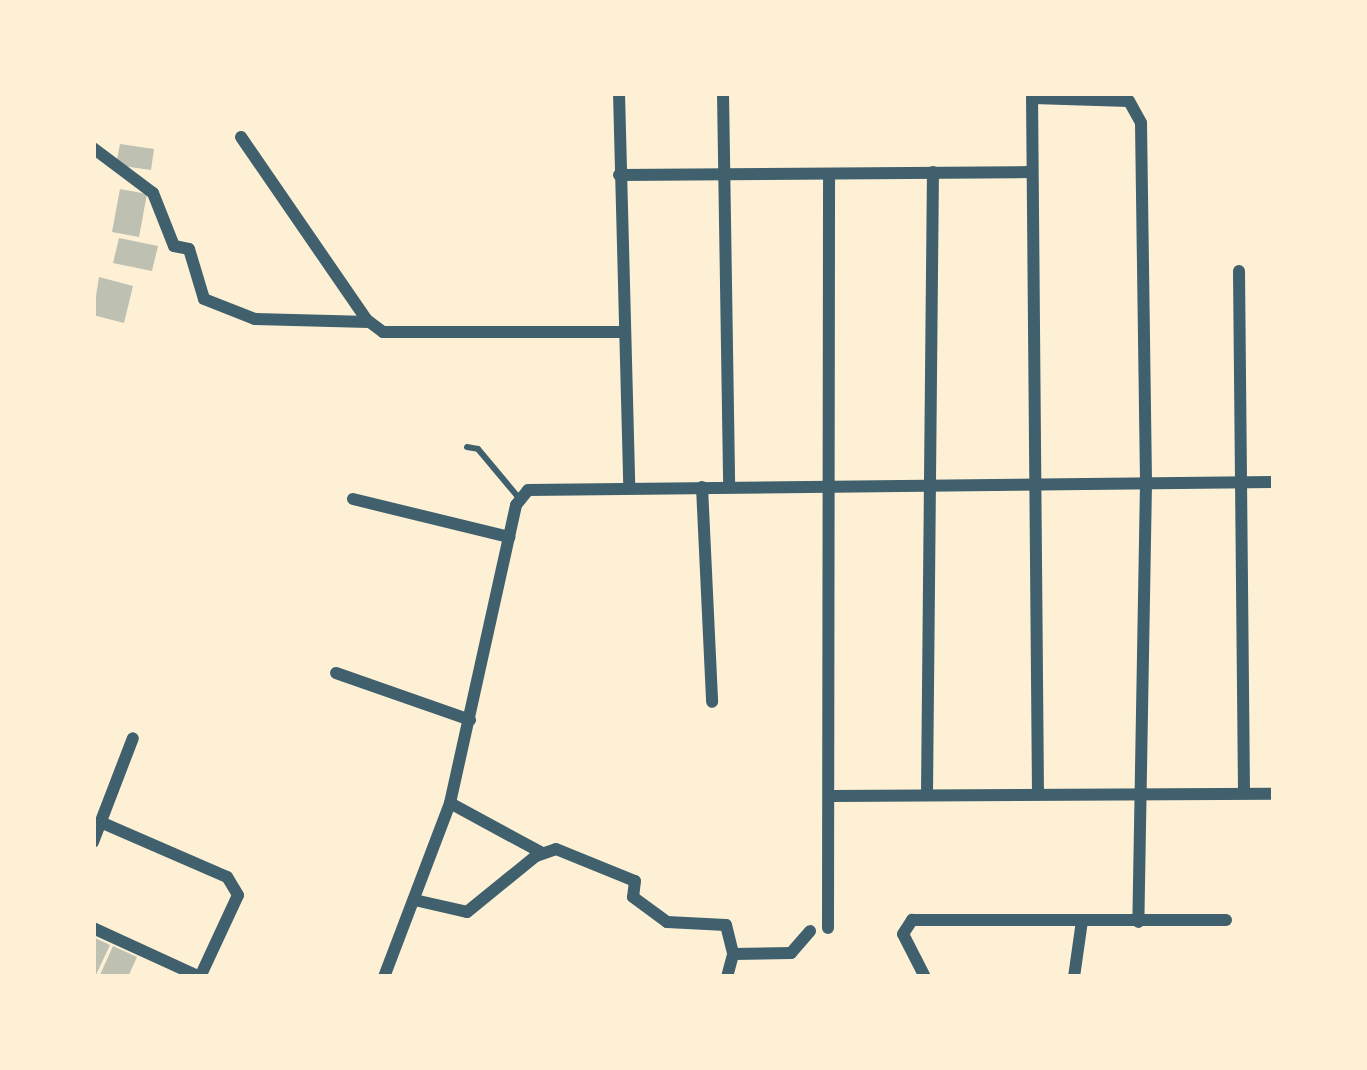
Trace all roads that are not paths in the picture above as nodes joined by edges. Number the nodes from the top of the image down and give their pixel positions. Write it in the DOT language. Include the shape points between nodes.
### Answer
graph roads {
  1 [pos="619,93"];
  2 [pos="723,93"];
  3 [pos="1033,96"];
  4 [pos="242,137"];
  5 [pos="93,148"];
  6 [pos="933,172"];
  7 [pos="1031,172"];
  8 [pos="619,175"];
  9 [pos="829,175"];
  10 [pos="724,176"];
  11 [pos="1239,271"];
  12 [pos="369,322"];
  13 [pos="621,332"];
  14 [pos="467,447"];
  15 [pos="1274,482"];
  16 [pos="1034,483"];
  17 [pos="1146,483"];
  18 [pos="1241,483"];
  19 [pos="828,484"];
  20 [pos="928,484"];
  21 [pos="629,485"];
  22 [pos="729,485"];
  23 [pos="702,487"];
  24 [pos="521,496"];
  25 [pos="353,499"];
  26 [pos="509,536"];
  27 [pos="336,673"];
  28 [pos="712,702"];
  29 [pos="470,719"];
  30 [pos="133,738"];
  31 [pos="927,794"];
  32 [pos="1038,794"];
  33 [pos="1244,794"];
  34 [pos="1274,794"];
  35 [pos="1143,795"];
  36 [pos="830,796"];
  37 [pos="450,803"];
  38 [pos="103,823"];
  39 [pos="93,842"];
  40 [pos="542,853"];
  41 [pos="419,901"];
  42 [pos="1226,920"];
  43 [pos="1082,921"];
  44 [pos="1138,922"];
  45 [pos="93,928"];
  46 [pos="828,928"];
  47 [pos="810,931"];
  48 [pos="734,954"];
  49 [pos="200,977"];
  50 [pos="384,977"];
  51 [pos="727,977"];
  52 [pos="925,977"];
  53 [pos="1074,977"];
  1 -- 8 [label="street"];
  2 -- 10 [label="street"];
  3 -- 7 [label="street"];
  3 -- 17 [label="street" via="1122,100 1140,114"];
  4 -- 12 [label="street"];
  5 -- 12 [label="street" via="152,193 173,246 189,249 204,299 255,319"];
  6 -- 7 [label="street"];
  6 -- 9 [label="street"];
  6 -- 20 [label="street"];
  7 -- 16 [label="street"];
  8 -- 10 [label="street"];
  8 -- 13 [label="street"];
  9 -- 10 [label="street"];
  9 -- 19 [label="street"];
  10 -- 22 [label="street"];
  11 -- 18 [label="street"];
  12 -- 13 [label="street" via="408,338"];
  13 -- 21 [label="street"];
  14 -- 24 [label="lane"];
  15 -- 18 [label="street"];
  16 -- 17 [label="street"];
  16 -- 20 [label="street"];
  16 -- 32 [label="street"];
  17 -- 18 [label="street"];
  17 -- 35 [label="street"];
  18 -- 33 [label="street"];
  19 -- 20 [label="street"];
  19 -- 22 [label="street"];
  19 -- 36 [label="street"];
  20 -- 31 [label="street"];
  21 -- 23 [label="street"];
  21 -- 24 [label="street"];
  22 -- 23 [label="street"];
  23 -- 28 [label="street"];
  24 -- 26 [label="street"];
  25 -- 26 [label="street"];
  26 -- 29 [label="street"];
  27 -- 29 [label="street"];
  29 -- 37 [label="street"];
  30 -- 38 [label="street"];
  31 -- 32 [label="street"];
  31 -- 36 [label="street"];
  32 -- 35 [label="street"];
  33 -- 34 [label="street"];
  33 -- 35 [label="street"];
  35 -- 44 [label="street"];
  36 -- 46 [label="street"];
  37 -- 40 [label="street"];
  37 -- 41 [label="street"];
  38 -- 39 [label="street"];
  38 -- 49 [label="street" via="236,884 236,902"];
  40 -- 41 [label="street" via="467,912"];
  40 -- 48 [label="street" via="556,849 635,881 633,897 667,922 726,925"];
  41 -- 50 [label="street"];
  42 -- 44 [label="street"];
  43 -- 44 [label="street"];
  43 -- 52 [label="street" via="912,920 903,934"];
  43 -- 53 [label="street"];
  45 -- 49 [label="street"];
  47 -- 48 [label="street" via="791,953"];
  48 -- 51 [label="street"];
}
